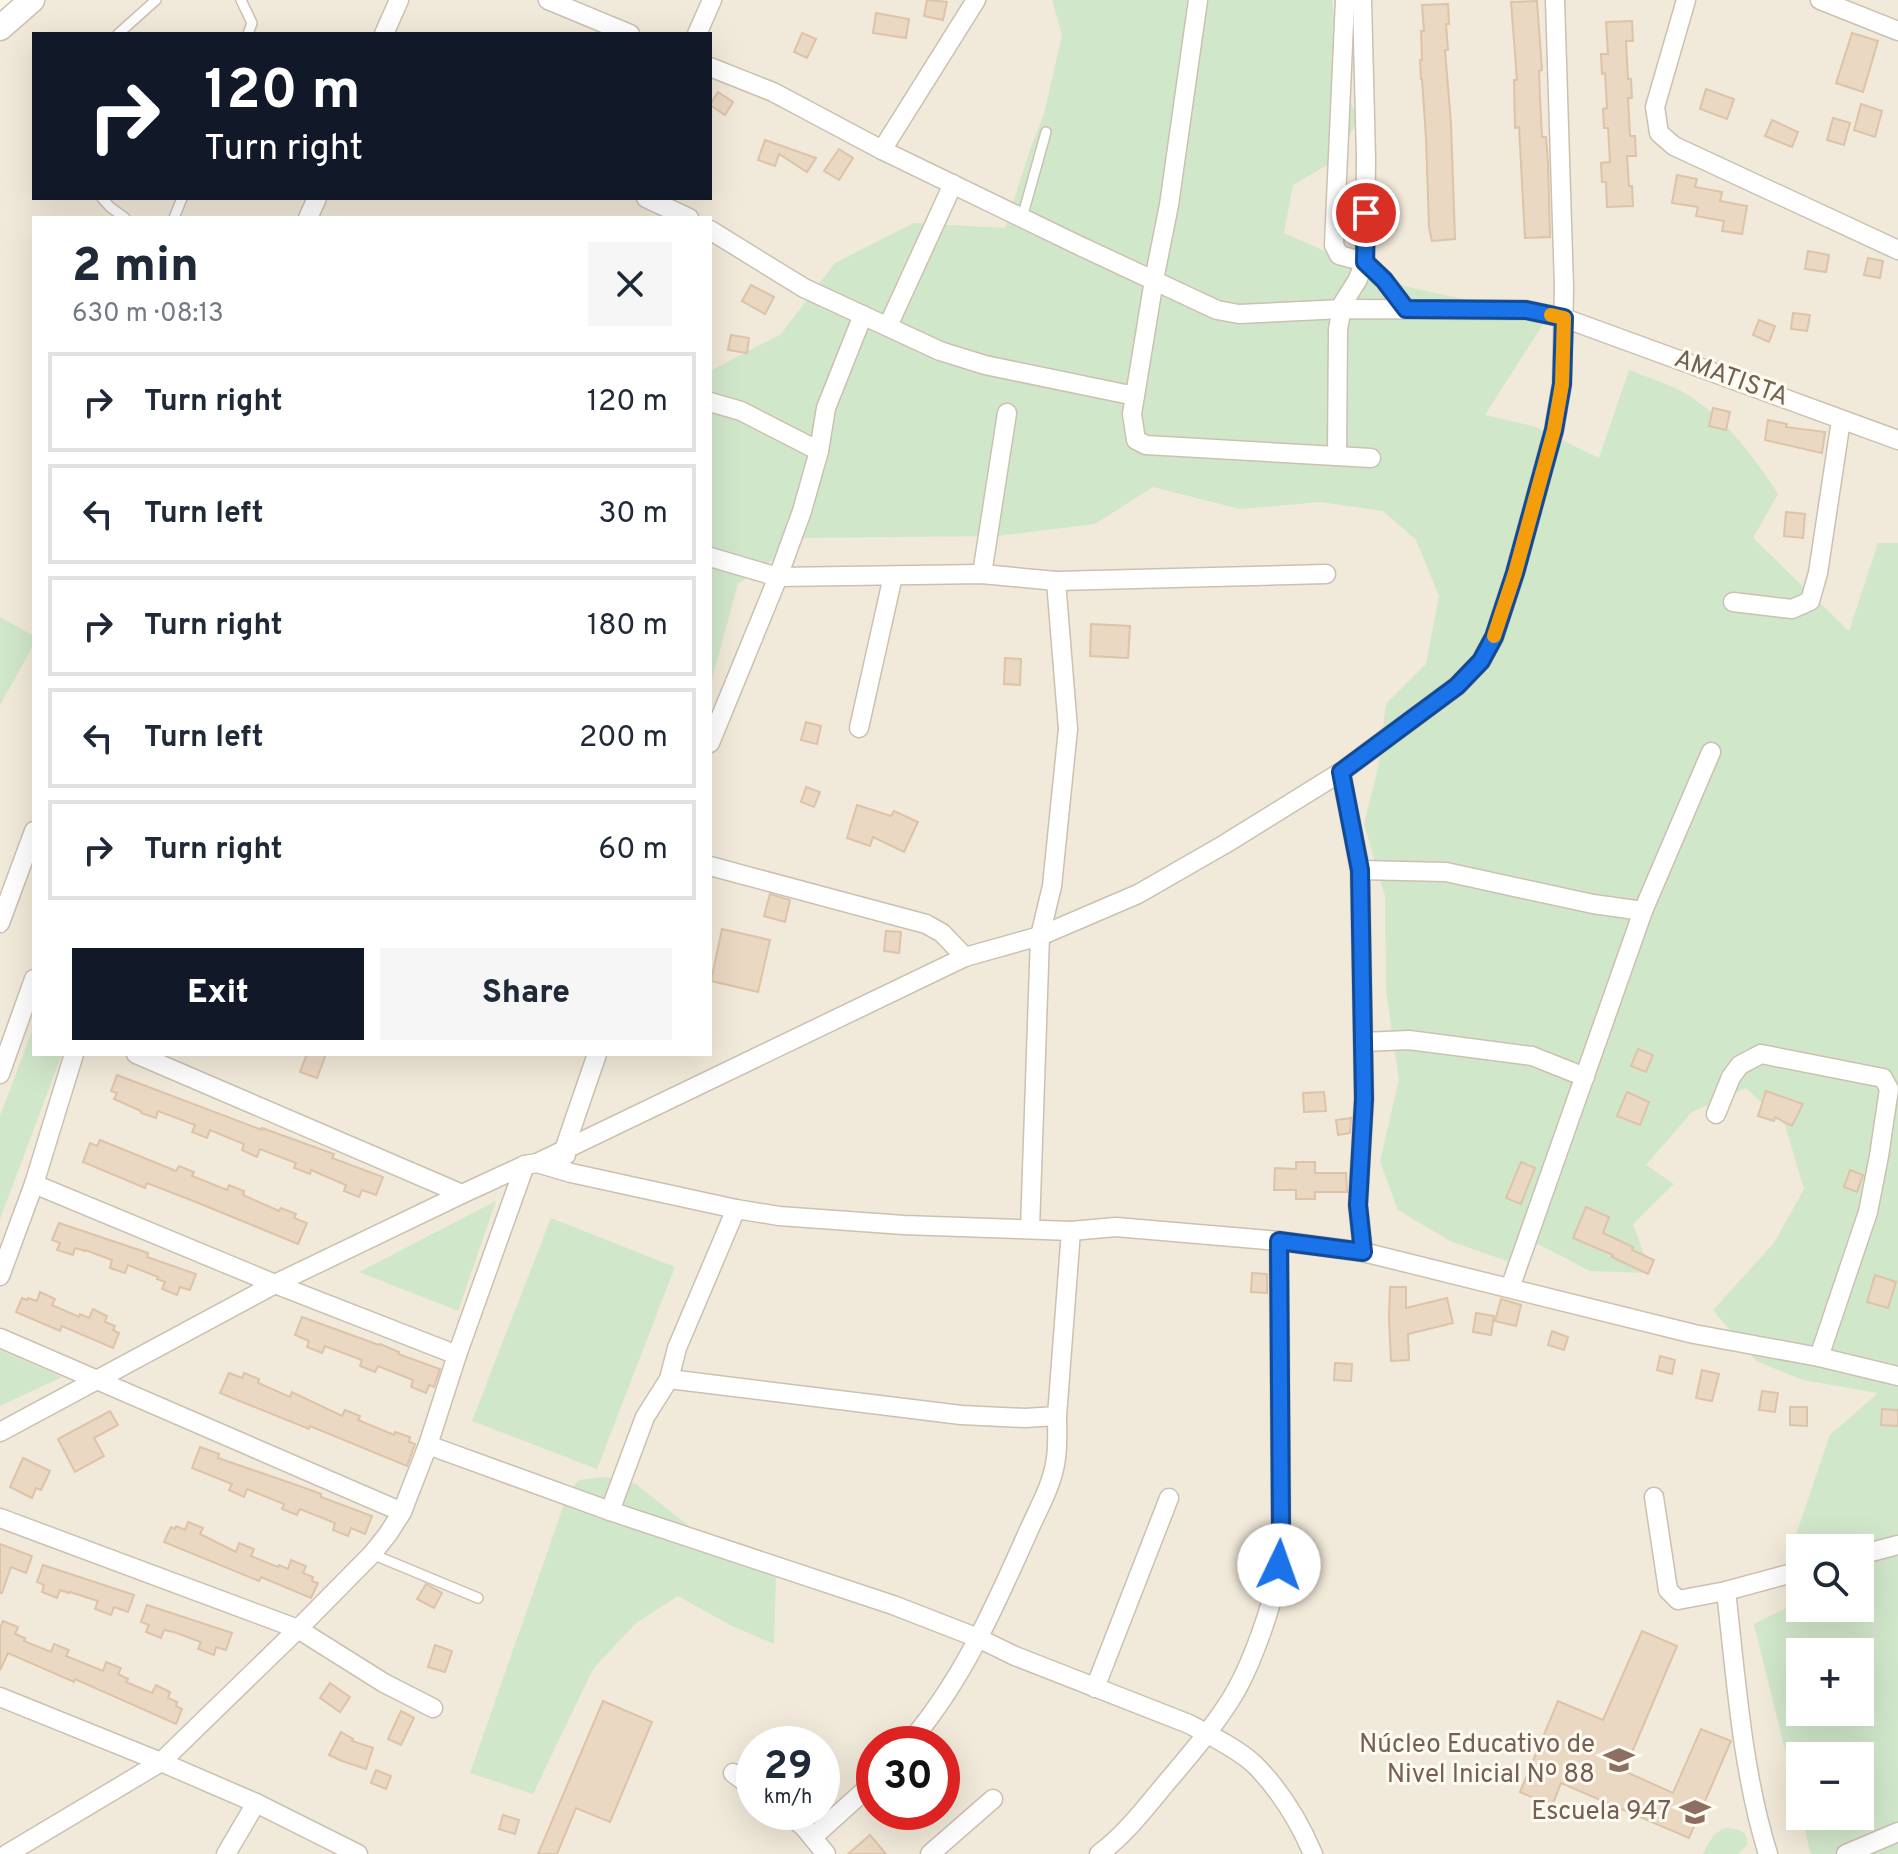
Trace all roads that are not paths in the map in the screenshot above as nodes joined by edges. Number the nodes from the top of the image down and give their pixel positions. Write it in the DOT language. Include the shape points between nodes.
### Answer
graph roads {
  1 [pos="32,0"];
  2 [pos="156,0"];
  3 [pos="241,0"];
  4 [pos="399,0"];
  5 [pos="548,0"];
  6 [pos="712,0"];
  7 [pos="976,0"];
  8 [pos="1198,0"];
  9 [pos="1345,0"];
  10 [pos="1362,0"];
  11 [pos="1555,0"];
  12 [pos="1686,0"];
  13 [pos="1822,0"];
  14 [pos="0,28"];
  15 [pos="1898,31"];
  16 [pos="120,32"];
  17 [pos="249,32"];
  18 [pos="385,32"];
  19 [pos="625,32"];
  20 [pos="698,32"];
  21 [pos="712,68"];
  22 [pos="1046,132"];
  23 [pos="882,150"];
  24 [pos="953,184"];
  25 [pos="104,200"];
  26 [pos="650,200"];
  27 [pos="122,216"];
  28 [pos="685,216"];
  29 [pos="1022,218"];
  30 [pos="712,231"];
  31 [pos="1898,250"];
  32 [pos="1365,262"];
  33 [pos="1154,280"];
  34 [pos="1342,309"];
  35 [pos="1406,309"];
  36 [pos="863,315"];
  37 [pos="1564,318"];
  38 [pos="888,326"];
  39 [pos="1135,396"];
  40 [pos="712,403"];
  41 [pos="1007,413"];
  42 [pos="1841,420"];
  43 [pos="1898,440"];
  44 [pos="819,451"];
  45 [pos="1337,456"];
  46 [pos="1371,458"];
  47 [pos="712,558"];
  48 [pos="982,574"];
  49 [pos="1326,574"];
  50 [pos="893,576"];
  51 [pos="778,577"];
  52 [pos="1056,581"];
  53 [pos="1733,602"];
  54 [pos="859,728"];
  55 [pos="712,738"];
  56 [pos="1711,752"];
  57 [pos="1341,772"];
  58 [pos="32,836"];
  59 [pos="712,867"];
  60 [pos="1360,870"];
  61 [pos="1643,911"];
  62 [pos="0,923"];
  63 [pos="1040,936"];
  64 [pos="965,957"];
  65 [pos="30,1005"];
  66 [pos="1363,1042"];
  67 [pos="73,1056"];
  68 [pos="141,1056"];
  69 [pos="596,1056"];
  70 [pos="0,1074"];
  71 [pos="1585,1077"];
  72 [pos="1716,1114"];
  73 [pos="564,1150"];
  74 [pos="531,1164"];
  75 [pos="571,1173"];
  76 [pos="34,1184"];
  77 [pos="462,1194"];
  78 [pos="736,1209"];
  79 [pos="1030,1229"];
  80 [pos="1071,1231"];
  81 [pos="1279,1241"];
  82 [pos="1363,1252"];
  83 [pos="0,1276"];
  84 [pos="275,1284"];
  85 [pos="1510,1288"];
  86 [pos="0,1338"];
  87 [pos="457,1355"];
  88 [pos="1819,1357"];
  89 [pos="1898,1376"];
  90 [pos="669,1379"];
  91 [pos="96,1380"];
  92 [pos="1057,1416"];
  93 [pos="0,1432"];
  94 [pos="428,1445"];
  95 [pos="1654,1497"];
  96 [pos="1169,1498"];
  97 [pos="610,1511"];
  98 [pos="402,1512"];
  99 [pos="0,1518"];
  100 [pos="1898,1545"];
  101 [pos="1874,1551"];
  102 [pos="372,1554"];
  103 [pos="1786,1575"];
  104 [pos="1726,1591"];
  105 [pos="478,1598"];
  106 [pos="298,1629"];
  107 [pos="978,1638"];
  108 [pos="1095,1688"];
  109 [pos="0,1697"];
  110 [pos="433,1708"];
  111 [pos="921,1726"];
  112 [pos="1208,1734"];
  113 [pos="161,1762"];
  114 [pos="733,1773"];
  115 [pos="736,1775"];
  116 [pos="856,1798"];
  117 [pos="993,1799"];
  118 [pos="256,1803"];
  119 [pos="807,1830"];
  120 [pos="1898,1832"];
  121 [pos="813,1837"];
  122 [pos="7,1854"];
  123 [pos="226,1854"];
  124 [pos="358,1854"];
  125 [pos="826,1854"];
  126 [pos="930,1854"];
  127 [pos="1099,1854"];
  128 [pos="1313,1854"];
  129 [pos="1768,1854"];
  130 [pos="1846,1854"];
  1 -- 14 [label="main road"];
  2 -- 16 [label="lane"];
  3 -- 17 [label="lane" via="252,23"];
  4 -- 18 [label="street"];
  5 -- 19 [label="street"];
  6 -- 20 [label="street"];
  7 -- 23 [label="street"];
  8 -- 33 [label="street"];
  9 -- 32 [label="street" via="1334,245 1339,255"];
  10 -- 32 [label="street"];
  11 -- 37 [label="street"];
  12 -- 31 [label="street" via="1655,107 1659,133 1674,146"];
  13 -- 15 [label="street"];
  21 -- 23 [label="street, AMATISTA" via="773,92"];
  22 -- 29 [label="lane"];
  23 -- 24 [label="street, AMATISTA"];
  24 -- 29 [label="street, AMATISTA"];
  24 -- 38 [label="street"];
  25 -- 27 [label="lane"];
  26 -- 28 [label="street"];
  29 -- 33 [label="street, AMATISTA"];
  30 -- 36 [label="street" via="804,288"];
  32 -- 34 [label="street"];
  32 -- 35 [label="street"];
  33 -- 34 [label="street, AMATISTA" via="1217,310 1239,314"];
  33 -- 39 [label="street"];
  34 -- 35 [label="street, AMATISTA"];
  34 -- 45 [label="street"];
  35 -- 37 [label="street, AMATISTA" via="1526,310"];
  36 -- 38 [label="street"];
  36 -- 44 [label="street" via="826,408"];
  37 -- 42 [label="street, AMATISTA"];
  37 -- 57 [label="street" via="1554,430 1494,637 1481,661 1457,686"];
  38 -- 39 [label="street" via="985,365"];
  39 -- 45 [label="street" via="1136,440 1146,445"];
  40 -- 44 [label="street" via="741,411"];
  41 -- 48 [label="street"];
  42 -- 43 [label="street, AMATISTA"];
  42 -- 53 [label="street" via="1810,601 1792,609"];
  44 -- 51 [label="street"];
  45 -- 46 [label="street"];
  47 -- 51 [label="street"];
  48 -- 50 [label="street"];
  48 -- 52 [label="street"];
  49 -- 52 [label="street"];
  50 -- 51 [label="street"];
  50 -- 54 [label="street"];
  51 -- 55 [label="street"];
  52 -- 63 [label="street" via="1068,729 1052,886"];
  56 -- 61 [label="street"];
  57 -- 60 [label="street"];
  57 -- 63 [label="street" via="1138,894"];
  58 -- 62 [label="street"];
  59 -- 64 [label="street" via="926,924"];
  60 -- 61 [label="street" via="1446,872"];
  60 -- 66 [label="street"];
  61 -- 71 [label="street"];
  63 -- 64 [label="street"];
  63 -- 79 [label="street"];
  64 -- 73 [label="street"];
  65 -- 70 [label="street"];
  66 -- 71 [label="street" via="1409,1040 1532,1056"];
  66 -- 82 [label="street" via="1358,1205"];
  67 -- 76 [label="street"];
  68 -- 77 [label="street"];
  69 -- 73 [label="street"];
  71 -- 85 [label="street"];
  72 -- 88 [label="street" via="1740,1065 1761,1054 1883,1078 1889,1089 1868,1212"];
  73 -- 74 [label="street"];
  73 -- 75 [label="street"];
  74 -- 75 [label="street"];
  74 -- 77 [label="street"];
  74 -- 87 [label="street"];
  75 -- 78 [label="street"];
  76 -- 83 [label="street"];
  76 -- 84 [label="street"];
  77 -- 84 [label="street"];
  78 -- 79 [label="street" via="832,1221"];
  78 -- 90 [label="street"];
  79 -- 80 [label="street"];
  80 -- 81 [label="street" via="1116,1227"];
  80 -- 92 [label="street"];
  81 -- 82 [label="street"];
  81 -- 112 [label="street" via="1279,1565 1246,1671"];
  82 -- 85 [label="street"];
  84 -- 87 [label="street"];
  84 -- 91 [label="street"];
  85 -- 88 [label="street" via="1694,1334"];
  86 -- 91 [label="street"];
  87 -- 94 [label="street"];
  88 -- 89 [label="street"];
  90 -- 92 [label="street" via="961,1415"];
  90 -- 97 [label="street" via="645,1417"];
  91 -- 93 [label="street"];
  91 -- 98 [label="street"];
  92 -- 107 [label="street" via="1056,1460 1049,1483"];
  94 -- 97 [label="street"];
  94 -- 98 [label="street"];
  95 -- 104 [label="street" via="1668,1590 1678,1600"];
  96 -- 108 [label="street"];
  97 -- 107 [label="street"];
  98 -- 102 [label="street"];
  99 -- 106 [label="street"];
  100 -- 101 [label="street"];
  102 -- 105 [label="lane"];
  102 -- 106 [label="street"];
  103 -- 104 [label="street"];
  104 -- 129 [label="street" via="1738,1701"];
  106 -- 110 [label="street"];
  106 -- 113 [label="street"];
  107 -- 108 [label="street"];
  107 -- 111 [label="street"];
  108 -- 112 [label="street"];
  109 -- 113 [label="street"];
  112 -- 127 [label="street"];
  112 -- 128 [label="street" via="1252,1762 1281,1797"];
  113 -- 118 [label="street"];
  113 -- 122 [label="street"];
  114 -- 115 [label="street"];
  116 -- 121 [label="street"];
  117 -- 126 [label="street"];
  118 -- 123 [label="street"];
  118 -- 124 [label="street"];
  119 -- 121 [label="street"];
  120 -- 130 [label="street"];
  121 -- 125 [label="street"];
}
